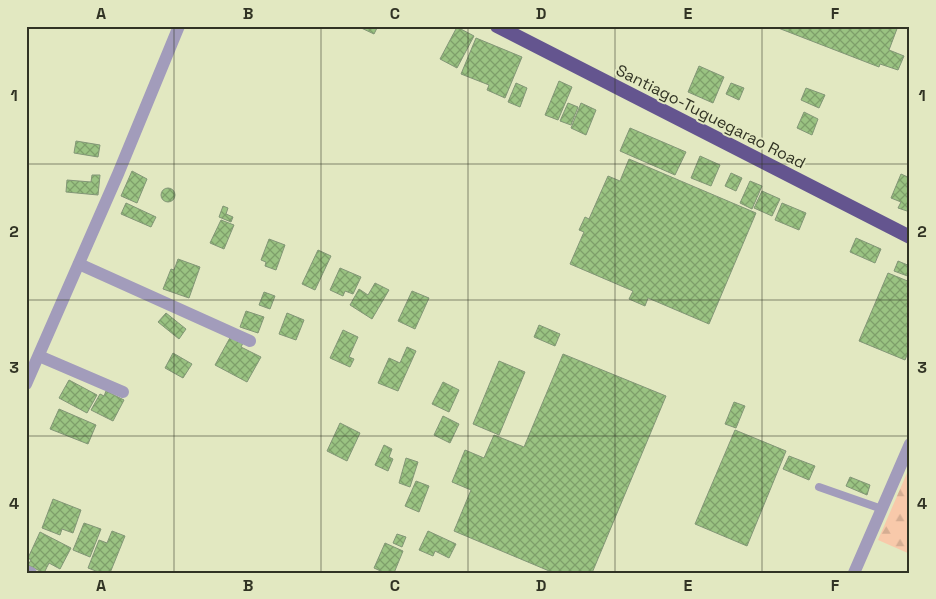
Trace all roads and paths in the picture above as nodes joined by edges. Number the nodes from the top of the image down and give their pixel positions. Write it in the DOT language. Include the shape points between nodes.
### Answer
graph roads {
  1 [pos="179,26"];
  2 [pos="497,26"];
  3 [pos="910,237"];
  4 [pos="79,264"];
  5 [pos="250,341"];
  6 [pos="39,356"];
  7 [pos="26,384"];
  8 [pos="123,392"];
  9 [pos="910,444"];
  10 [pos="819,486"];
  11 [pos="882,509"];
  12 [pos="26,571"];
  13 [pos="31,573"];
  14 [pos="854,573"];
  1 -- 4 [label="street"];
  2 -- 3 [label="highway, Santiago-Tuguegarao Road"];
  4 -- 5 [label="street"];
  4 -- 6 [label="street"];
  6 -- 7 [label="street"];
  6 -- 8 [label="street"];
  9 -- 11 [label="street"];
  10 -- 11 [label="lane"];
  11 -- 14 [label="street"];
  12 -- 13 [label="street"];
}
